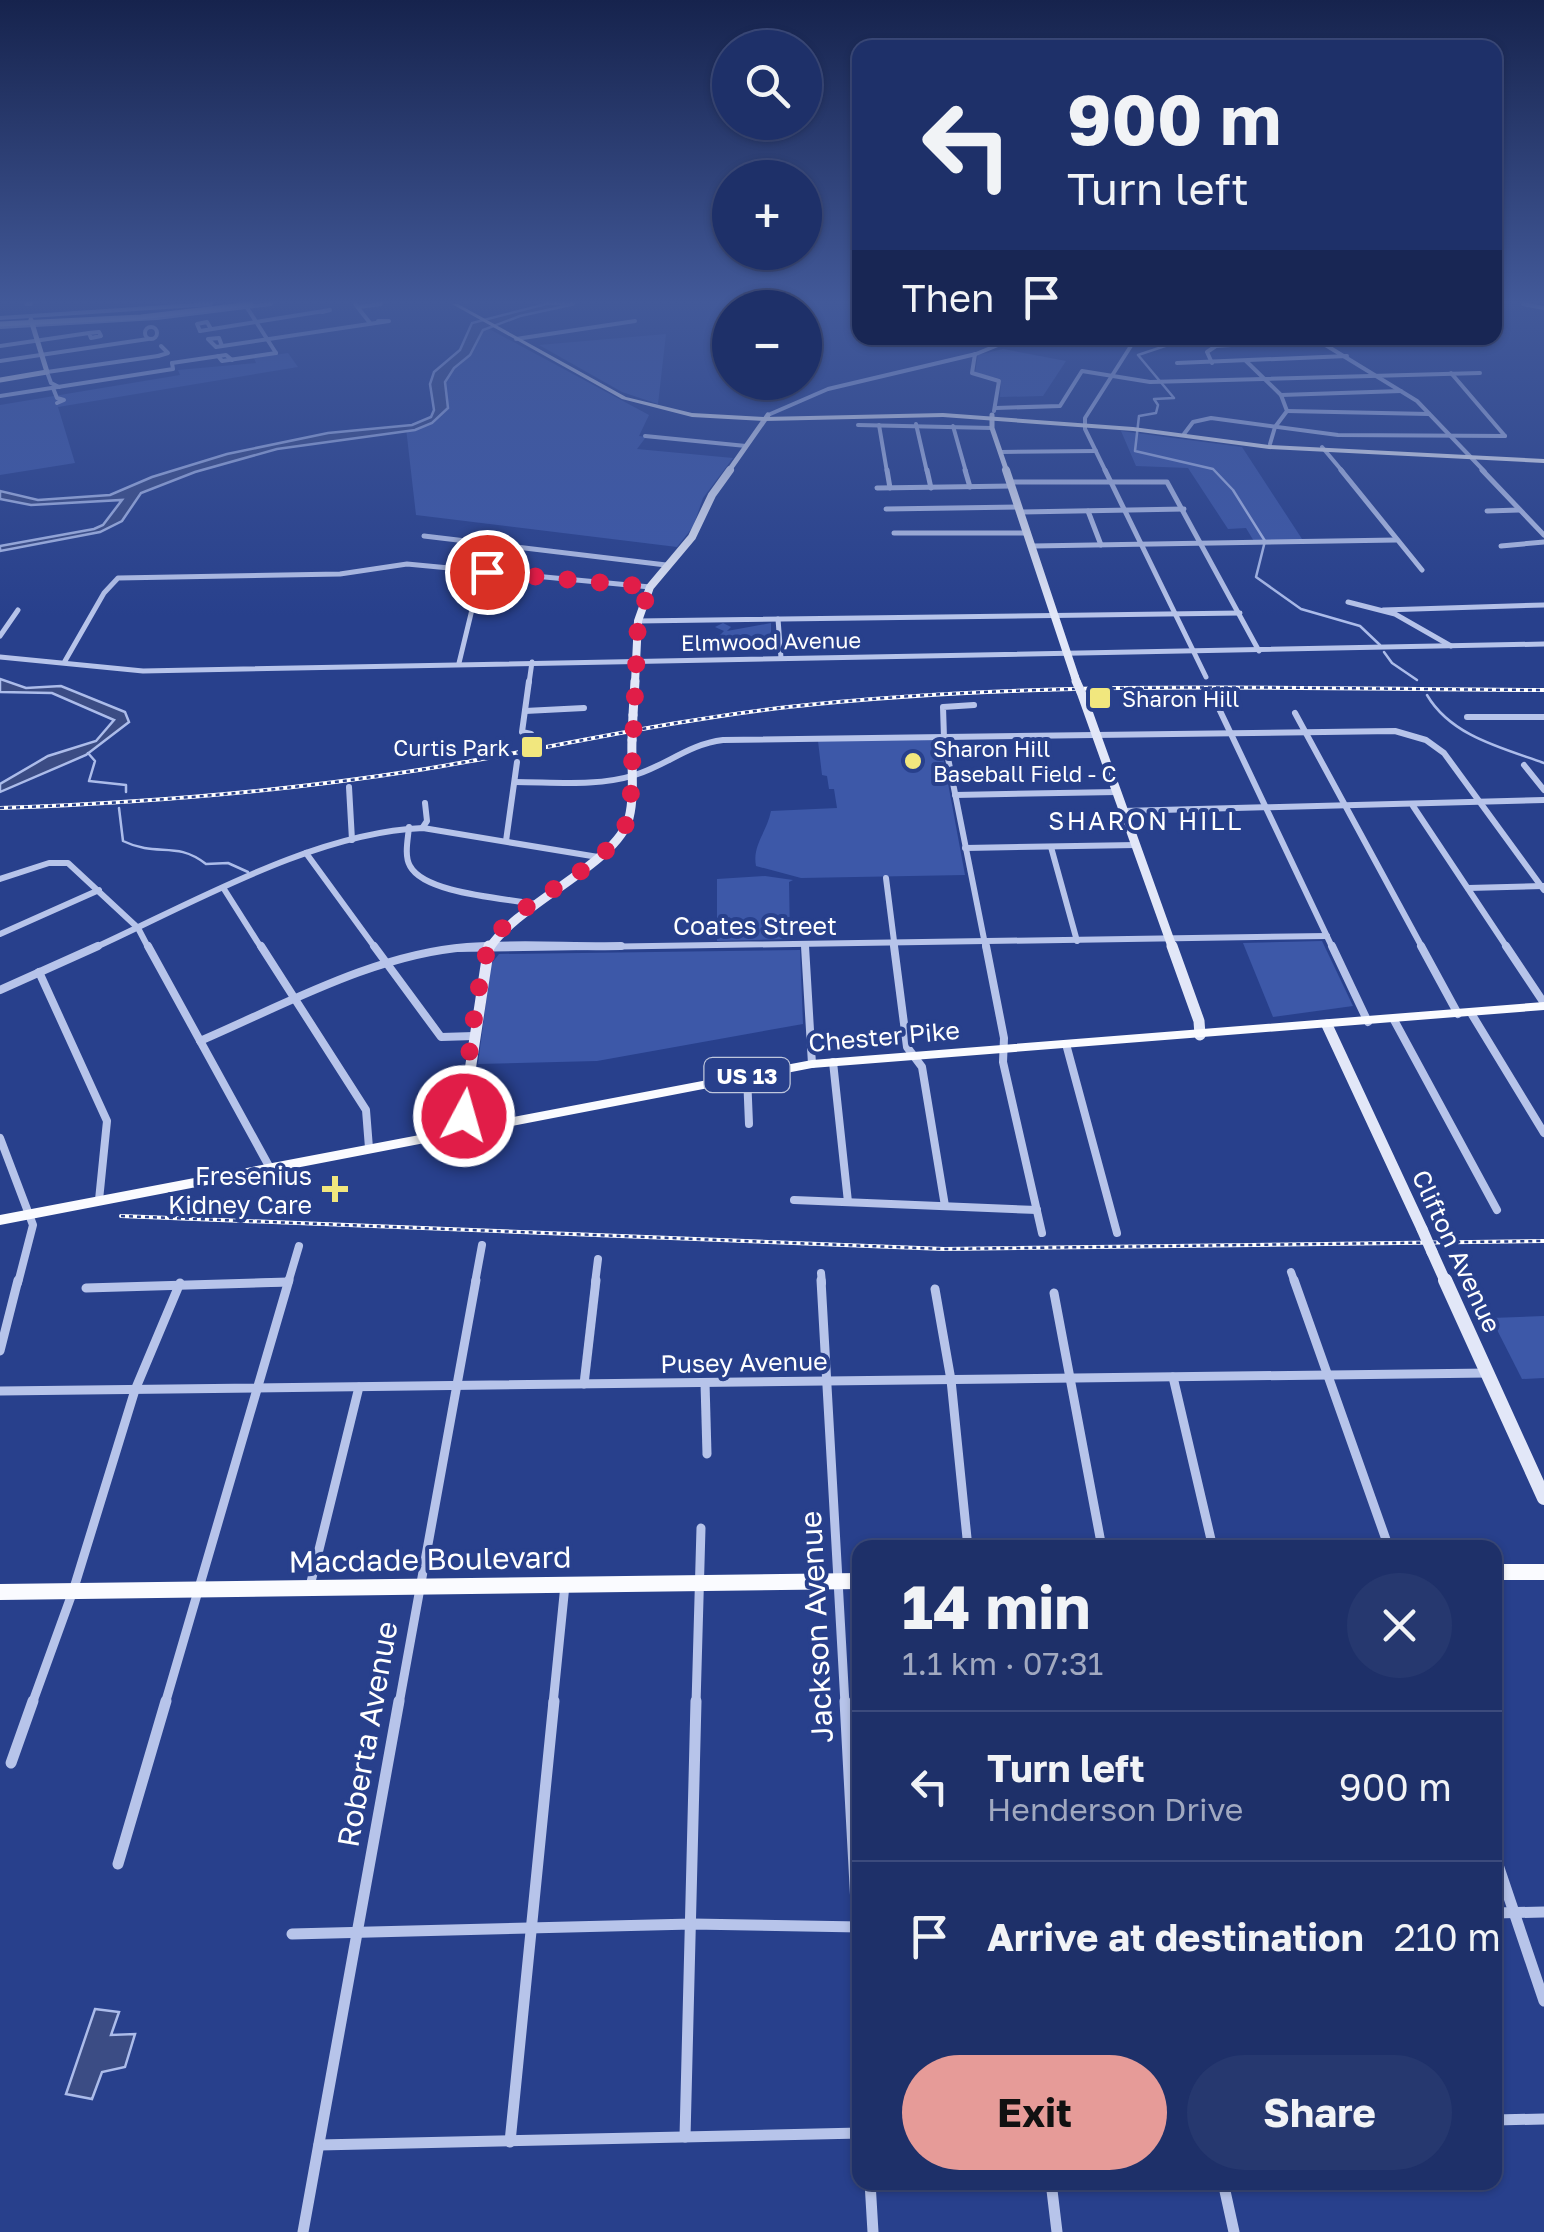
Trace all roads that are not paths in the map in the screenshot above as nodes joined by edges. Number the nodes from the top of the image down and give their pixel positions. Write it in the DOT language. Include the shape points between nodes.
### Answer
graph roads {
  1 [pos="660,408"];
  2 [pos="677,408"];
  3 [pos="781,408"];
  4 [pos="785,408"];
  5 [pos="994,408"];
  6 [pos="1042,408"];
  7 [pos="1093,408"];
  8 [pos="1286,408"];
  9 [pos="1422,408"];
  10 [pos="1481,408"];
  11 [pos="1287,411"];
  12 [pos="794,414"];
  13 [pos="913,414"];
  14 [pos="993,414"];
  15 [pos="1429,414"];
  16 [pos="766,417"];
  17 [pos="730,418"];
  18 [pos="1085,423"];
  19 [pos="916,424"];
  20 [pos="858,425"];
  21 [pos="879,425"];
  22 [pos="953,426"];
  23 [pos="1274,427"];
  24 [pos="992,428"];
  25 [pos="1136,428"];
  26 [pos="756,430"];
  27 [pos="1184,434"];
  28 [pos="645,436"];
  29 [pos="1450,437"];
  30 [pos="1270,444"];
  31 [pos="746,446"];
  32 [pos="1324,449"];
  33 [pos="1096,451"];
  34 [pos="1000,452"];
  35 [pos="1467,457"];
  36 [pos="1544,459"];
  37 [pos="1110,480"];
  38 [pos="1011,484"];
  39 [pos="970,487"];
  40 [pos="877,488"];
  41 [pos="890,488"];
  42 [pos="931,488"];
  43 [pos="886,509"];
  44 [pos="1184,509"];
  45 [pos="1020,510"];
  46 [pos="1520,510"];
  47 [pos="1125,511"];
  48 [pos="1486,511"];
  49 [pos="1088,512"];
  50 [pos="1028,532"];
  51 [pos="894,534"];
  52 [pos="424,536"];
  53 [pos="1544,538"];
  54 [pos="1396,540"];
  55 [pos="1202,543"];
  56 [pos="1140,544"];
  57 [pos="1101,545"];
  58 [pos="1033,546"];
  59 [pos="1501,546"];
  60 [pos="666,565"];
  61 [pos="1422,570"];
  62 [pos="487,572"];
  63 [pos="650,587"];
  64 [pos="1348,602"];
  65 [pos="1544,605"];
  66 [pos="18,610"];
  67 [pos="1383,610"];
  68 [pos="1173,613"];
  69 [pos="1240,613"];
  70 [pos="1055,615"];
  71 [pos="778,619"];
  72 [pos="638,621"];
  73 [pos="0,636"];
  74 [pos="1544,644"];
  75 [pos="1451,646"];
  76 [pos="1258,651"];
  77 [pos="1192,652"];
  78 [pos="1066,653"];
  79 [pos="0,657"];
  80 [pos="781,658"];
  81 [pos="636,660"];
  82 [pos="65,661"];
  83 [pos="532,662"];
  84 [pos="460,663"];
  85 [pos="1206,678"];
  86 [pos="1213,696"];
  87 [pos="974,705"];
  88 [pos="584,708"];
  89 [pos="524,712"];
  90 [pos="1295,714"];
  91 [pos="1467,717"];
  92 [pos="1544,718"];
  93 [pos="1305,732"];
  94 [pos="531,734"];
  95 [pos="1230,734"];
  96 [pos="1096,736"];
  97 [pos="944,738"];
  98 [pos="517,762"];
  99 [pos="1524,765"];
  100 [pos="632,777"];
  101 [pos="515,782"];
  102 [pos="349,787"];
  103 [pos="1544,790"];
  104 [pos="1117,792"];
  105 [pos="955,795"];
  106 [pos="1544,800"];
  107 [pos="1480,802"];
  108 [pos="425,803"];
  109 [pos="1413,806"];
  110 [pos="1346,808"];
  111 [pos="1267,810"];
  112 [pos="1124,811"];
  113 [pos="409,827"];
  114 [pos="423,828"];
  115 [pos="352,840"];
  116 [pos="506,841"];
  117 [pos="1136,846"];
  118 [pos="1051,847"];
  119 [pos="966,848"];
  120 [pos="306,853"];
  121 [pos="598,858"];
  122 [pos="886,878"];
  123 [pos="0,879"];
  124 [pos="1543,887"];
  125 [pos="1468,888"];
  126 [pos="224,889"];
  127 [pos="99,890"];
  128 [pos="535,904"];
  129 [pos="138,928"];
  130 [pos="0,934"];
  131 [pos="1328,936"];
  132 [pos="1170,940"];
  133 [pos="1077,941"];
  134 [pos="894,942"];
  135 [pos="985,943"];
  136 [pos="806,945"];
  137 [pos="489,946"];
  138 [pos="387,963"];
  139 [pos="39,972"];
  140 [pos="0,990"];
  141 [pos="296,1002"];
  142 [pos="1544,1004"];
  143 [pos="1464,1014"];
  144 [pos="1394,1020"];
  145 [pos="1368,1022"];
  146 [pos="1327,1025"];
  147 [pos="1200,1034"];
  148 [pos="474,1036"];
  149 [pos="200,1041"];
  150 [pos="1066,1044"];
  151 [pos="1004,1048"];
  152 [pos="913,1055"];
  153 [pos="833,1062"];
  154 [pos="812,1064"];
  155 [pos="747,1075"];
  156 [pos="750,1124"];
  157 [pos="468,1129"];
  158 [pos="1544,1132"];
  159 [pos="0,1138"];
  160 [pos="369,1148"];
  161 [pos="270,1168"];
  162 [pos="100,1200"];
  163 [pos="794,1200"];
  164 [pos="848,1202"];
  165 [pos="945,1206"];
  166 [pos="1036,1210"];
  167 [pos="1496,1210"];
  168 [pos="29,1214"];
  169 [pos="0,1220"];
  170 [pos="1042,1233"];
  171 [pos="1117,1233"];
  172 [pos="482,1245"];
  173 [pos="298,1246"];
  174 [pos="598,1259"];
  175 [pos="821,1272"];
  176 [pos="1291,1272"];
  177 [pos="288,1282"];
  178 [pos="180,1283"];
  179 [pos="86,1288"];
  180 [pos="935,1289"];
  181 [pos="1054,1293"];
  182 [pos="0,1351"];
  183 [pos="1488,1373"];
  184 [pos="1326,1376"];
  185 [pos="1173,1377"];
  186 [pos="1066,1378"];
  187 [pos="951,1380"];
  188 [pos="828,1381"];
  189 [pos="584,1384"];
  190 [pos="704,1384"];
  191 [pos="457,1386"];
  192 [pos="359,1387"];
  193 [pos="259,1388"];
  194 [pos="136,1390"];
  195 [pos="0,1391"];
  196 [pos="707,1454"];
  197 [pos="1544,1498"];
  198 [pos="701,1528"];
  199 [pos="967,1540"];
  200 [pos="1100,1540"];
  201 [pos="1211,1540"];
  202 [pos="1386,1540"];
  203 [pos="1502,1572"];
  204 [pos="1544,1572"];
  205 [pos="852,1581"];
  206 [pos="838,1582"];
  207 [pos="565,1584"];
  208 [pos="700,1584"];
  209 [pos="418,1588"];
  210 [pos="200,1589"];
  211 [pos="309,1589"];
  212 [pos="73,1591"];
  213 [pos="0,1592"];
  214 [pos="11,1762"];
  215 [pos="852,1812"];
  216 [pos="118,1864"];
  217 [pos="1502,1877"];
  218 [pos="1544,1912"];
  219 [pos="1502,1913"];
  220 [pos="1514,1913"];
  221 [pos="692,1924"];
  222 [pos="852,1927"];
  223 [pos="530,1928"];
  224 [pos="358,1932"];
  225 [pos="292,1934"];
  226 [pos="1544,2002"];
  227 [pos="1544,2118"];
  228 [pos="1502,2120"];
  229 [pos="852,2133"];
  230 [pos="685,2137"];
  231 [pos="510,2142"];
  232 [pos="319,2145"];
  233 [pos="871,2190"];
  234 [pos="1051,2190"];
  235 [pos="1225,2190"];
  236 [pos="303,2232"];
  237 [pos="874,2232"];
  238 [pos="1057,2232"];
  239 [pos="1234,2232"];
  1 -- 17 [label="main road"];
  2 -- 16 [label="main road"];
  3 -- 16 [label="street"];
  4 -- 12 [label="main road"];
  5 -- 14 [label="street"];
  6 -- 14 [label="street"];
  7 -- 18 [label="street"];
  8 -- 11 [label="street"];
  9 -- 15 [label="street"];
  10 -- 29 [label="street" via="1505,436"];
  11 -- 15 [label="street"];
  11 -- 23 [label="street"];
  12 -- 14 [label="main road"];
  12 -- 16 [label="main road"];
  13 -- 14 [label="main road"];
  13 -- 16 [label="main road"];
  13 -- 19 [label="street"];
  14 -- 18 [label="main road"];
  14 -- 24 [label="street"];
  15 -- 29 [label="street"];
  16 -- 17 [label="main road"];
  16 -- 26 [label="street"];
  17 -- 26 [label="main road" via="751,421"];
  18 -- 25 [label="main road"];
  18 -- 33 [label="street"];
  19 -- 21 [label="street"];
  19 -- 22 [label="street"];
  19 -- 42 [label="street"];
  20 -- 21 [label="street"];
  21 -- 41 [label="street"];
  22 -- 24 [label="street"];
  22 -- 39 [label="street"];
  23 -- 27 [label="street" via="1206,418 1190,423"];
  23 -- 29 [label="street"];
  23 -- 30 [label="street"];
  24 -- 34 [label="street"];
  25 -- 27 [label="main road"];
  25 -- 32 [label="main road"];
  26 -- 31 [label="street"];
  27 -- 30 [label="main road"];
  28 -- 31 [label="street"];
  29 -- 35 [label="street"];
  30 -- 32 [label="main road"];
  31 -- 60 [label="street" via="692,537"];
  32 -- 35 [label="main road"];
  32 -- 54 [label="street"];
  33 -- 34 [label="street"];
  33 -- 37 [label="street"];
  34 -- 38 [label="street"];
  35 -- 36 [label="main road"];
  35 -- 46 [label="street"];
  37 -- 38 [label="street"];
  37 -- 44 [label="street" via="1165,481"];
  37 -- 47 [label="street"];
  38 -- 39 [label="street"];
  38 -- 45 [label="street"];
  39 -- 42 [label="street"];
  40 -- 41 [label="street"];
  41 -- 42 [label="street"];
  43 -- 45 [label="street"];
  44 -- 47 [label="street"];
  44 -- 55 [label="street"];
  45 -- 49 [label="street"];
  45 -- 50 [label="street"];
  46 -- 48 [label="street"];
  46 -- 53 [label="street"];
  47 -- 49 [label="street"];
  47 -- 56 [label="street"];
  49 -- 57 [label="street"];
  50 -- 51 [label="street"];
  50 -- 58 [label="street"];
  52 -- 60 [label="street"];
  53 -- 59 [label="street"];
  54 -- 55 [label="street"];
  54 -- 61 [label="street"];
  55 -- 56 [label="street"];
  55 -- 69 [label="street"];
  56 -- 57 [label="street"];
  56 -- 68 [label="street"];
  57 -- 58 [label="street"];
  58 -- 70 [label="street"];
  60 -- 63 [label="street"];
  62 -- 63 [label="street"];
  62 -- 82 [label="street" via="407,564 340,574 118,578"];
  62 -- 84 [label="street"];
  63 -- 72 [label="street"];
  64 -- 67 [label="street"];
  65 -- 67 [label="street"];
  66 -- 73 [label="street"];
  67 -- 75 [label="street"];
  68 -- 69 [label="street"];
  68 -- 70 [label="street"];
  68 -- 77 [label="street"];
  69 -- 76 [label="street"];
  70 -- 71 [label="street"];
  70 -- 78 [label="street"];
  71 -- 72 [label="street"];
  71 -- 80 [label="street"];
  72 -- 81 [label="street"];
  74 -- 75 [label="street, Elmwood Avenue"];
  75 -- 76 [label="street, Elmwood Avenue"];
  76 -- 77 [label="street, Elmwood Avenue"];
  77 -- 78 [label="street, Elmwood Avenue"];
  77 -- 85 [label="street"];
  78 -- 80 [label="street, Elmwood Avenue"];
  78 -- 96 [label="street, bridge"];
  79 -- 82 [label="street, Elmwood Avenue"];
  80 -- 81 [label="street, Elmwood Avenue"];
  81 -- 83 [label="street, Elmwood Avenue"];
  81 -- 100 [label="street, bridge"];
  82 -- 84 [label="street, Elmwood Avenue" via="139,671"];
  83 -- 84 [label="street, Elmwood Avenue"];
  83 -- 89 [label="street"];
  86 -- 95 [label="street"];
  87 -- 97 [label="street" via="943,707"];
  88 -- 89 [label="street"];
  89 -- 94 [label="street" via="522,732"];
  90 -- 93 [label="street"];
  91 -- 92 [label="street"];
  93 -- 95 [label="street"];
  93 -- 107 [label="street" via="1407,733 1438,748"];
  93 -- 110 [label="street"];
  95 -- 96 [label="street"];
  95 -- 111 [label="street"];
  96 -- 97 [label="street"];
  96 -- 104 [label="street"];
  97 -- 100 [label="street" via="702,742"];
  97 -- 105 [label="street"];
  98 -- 101 [label="street"];
  99 -- 103 [label="street"];
  100 -- 101 [label="street"];
  100 -- 121 [label="street" via="630,815"];
  101 -- 116 [label="street"];
  102 -- 115 [label="street"];
  104 -- 105 [label="street"];
  104 -- 112 [label="street"];
  105 -- 119 [label="street"];
  106 -- 107 [label="street"];
  107 -- 109 [label="street"];
  107 -- 124 [label="street"];
  108 -- 114 [label="street"];
  109 -- 110 [label="street"];
  109 -- 125 [label="street"];
  110 -- 111 [label="street"];
  110 -- 143 [label="street"];
  111 -- 112 [label="street"];
  111 -- 131 [label="street"];
  112 -- 117 [label="street"];
  113 -- 114 [label="street"];
  113 -- 115 [label="street"];
  113 -- 128 [label="street" via="407,862 426,882"];
  114 -- 116 [label="street"];
  115 -- 120 [label="street"];
  116 -- 121 [label="street"];
  117 -- 118 [label="street"];
  117 -- 132 [label="street"];
  118 -- 119 [label="street"];
  118 -- 133 [label="street"];
  119 -- 135 [label="street"];
  120 -- 126 [label="street"];
  120 -- 138 [label="street"];
  121 -- 128 [label="street"];
  122 -- 134 [label="street"];
  123 -- 127 [label="street" via="49,863 68,864"];
  124 -- 125 [label="street"];
  125 -- 142 [label="street"];
  126 -- 129 [label="street"];
  126 -- 141 [label="street"];
  127 -- 129 [label="street"];
  127 -- 130 [label="street"];
  128 -- 137 [label="street"];
  129 -- 139 [label="street"];
  129 -- 149 [label="street"];
  131 -- 132 [label="street, Coates Street"];
  131 -- 145 [label="street"];
  132 -- 133 [label="street, Coates Street"];
  132 -- 147 [label="street"];
  133 -- 135 [label="street, Coates Street"];
  134 -- 135 [label="street, Coates Street"];
  134 -- 136 [label="street, Coates Street"];
  134 -- 152 [label="street"];
  135 -- 151 [label="street"];
  136 -- 137 [label="street, Coates Street"];
  136 -- 154 [label="street"];
  137 -- 138 [label="street, Coates Street"];
  137 -- 148 [label="street"];
  138 -- 141 [label="street, Coates Street"];
  138 -- 148 [label="street" via="441,1037"];
  139 -- 140 [label="street"];
  139 -- 162 [label="street" via="107,1121"];
  141 -- 149 [label="street, Coates Street"];
  141 -- 160 [label="street" via="366,1110"];
  142 -- 143 [label="main road, Chester Pike / US 13"];
  143 -- 144 [label="main road, Chester Pike / US 13"];
  143 -- 158 [label="street"];
  144 -- 145 [label="main road, Chester Pike / US 13"];
  144 -- 167 [label="street"];
  145 -- 146 [label="main road, Chester Pike / US 13"];
  146 -- 147 [label="main road, Chester Pike / US 13"];
  146 -- 183 [label="street, Clifton Avenue, bridge"];
  147 -- 150 [label="main road, Chester Pike / US 13"];
  148 -- 157 [label="street" via="464,1110"];
  149 -- 161 [label="street"];
  150 -- 151 [label="main road, Chester Pike / US 13"];
  150 -- 171 [label="street"];
  151 -- 152 [label="main road, Chester Pike / US 13"];
  151 -- 166 [label="street"];
  152 -- 153 [label="main road, Chester Pike / US 13"];
  152 -- 165 [label="street" via="922,1067"];
  153 -- 154 [label="main road, Chester Pike / US 13"];
  153 -- 164 [label="street"];
  154 -- 155 [label="main road, Chester Pike / US 13"];
  155 -- 156 [label="street"];
  155 -- 157 [label="main road, Chester Pike / US 13"];
  157 -- 160 [label="main road, Chester Pike / US 13"];
  159 -- 168 [label="street"];
  160 -- 161 [label="main road, Chester Pike / US 13"];
  161 -- 162 [label="main road, Chester Pike / US 13"];
  162 -- 168 [label="main road, Chester Pike / US 13"];
  163 -- 164 [label="street"];
  164 -- 165 [label="street"];
  165 -- 166 [label="street"];
  166 -- 170 [label="street"];
  168 -- 169 [label="main road, Chester Pike / US 13"];
  168 -- 182 [label="street" via="33,1224"];
  172 -- 191 [label="street, Roberta Avenue"];
  173 -- 177 [label="street"];
  174 -- 189 [label="street"];
  175 -- 188 [label="street, Jackson Avenue"];
  176 -- 184 [label="street"];
  177 -- 178 [label="street"];
  177 -- 193 [label="street"];
  178 -- 179 [label="street"];
  178 -- 194 [label="street"];
  180 -- 187 [label="street"];
  181 -- 186 [label="street"];
  183 -- 184 [label="street, Pusey Avenue"];
  183 -- 197 [label="street, Clifton Avenue"];
  184 -- 185 [label="street, Pusey Avenue"];
  184 -- 202 [label="street"];
  185 -- 186 [label="street, Pusey Avenue"];
  185 -- 201 [label="street"];
  186 -- 187 [label="street, Pusey Avenue"];
  186 -- 200 [label="street"];
  187 -- 188 [label="street, Pusey Avenue"];
  187 -- 199 [label="street"];
  188 -- 190 [label="street, Pusey Avenue"];
  188 -- 206 [label="street, Jackson Avenue"];
  189 -- 190 [label="street, Pusey Avenue"];
  189 -- 191 [label="street, Pusey Avenue"];
  190 -- 196 [label="street"];
  191 -- 192 [label="street, Pusey Avenue"];
  191 -- 209 [label="street, Roberta Avenue"];
  192 -- 193 [label="street, Pusey Avenue"];
  192 -- 211 [label="street"];
  193 -- 194 [label="street, Pusey Avenue"];
  193 -- 210 [label="street"];
  194 -- 195 [label="street, Pusey Avenue"];
  194 -- 212 [label="street"];
  198 -- 208 [label="street"];
  203 -- 204 [label="main road"];
  205 -- 206 [label="main road, Macdade Boulevard"];
  206 -- 208 [label="main road, Macdade Boulevard"];
  206 -- 215 [label="street, Jackson Avenue"];
  207 -- 208 [label="main road, Macdade Boulevard"];
  207 -- 209 [label="main road, Macdade Boulevard"];
  207 -- 223 [label="street"];
  208 -- 221 [label="street"];
  209 -- 211 [label="main road, Macdade Boulevard"];
  209 -- 224 [label="street, Roberta Avenue"];
  210 -- 211 [label="main road, Macdade Boulevard"];
  210 -- 212 [label="main road, Macdade Boulevard"];
  210 -- 216 [label="street"];
  212 -- 213 [label="main road, Macdade Boulevard"];
  212 -- 214 [label="street"];
  217 -- 220 [label="street"];
  218 -- 220 [label="street"];
  219 -- 220 [label="street"];
  220 -- 226 [label="street"];
  221 -- 222 [label="street"];
  221 -- 223 [label="street"];
  221 -- 230 [label="street"];
  223 -- 224 [label="street"];
  223 -- 231 [label="street"];
  224 -- 225 [label="street"];
  224 -- 232 [label="street, Roberta Avenue"];
  227 -- 228 [label="street"];
  229 -- 230 [label="street"];
  230 -- 231 [label="street"];
  231 -- 232 [label="street"];
  232 -- 236 [label="street, Roberta Avenue"];
  233 -- 237 [label="street"];
  234 -- 238 [label="street"];
  235 -- 239 [label="street"];
}
